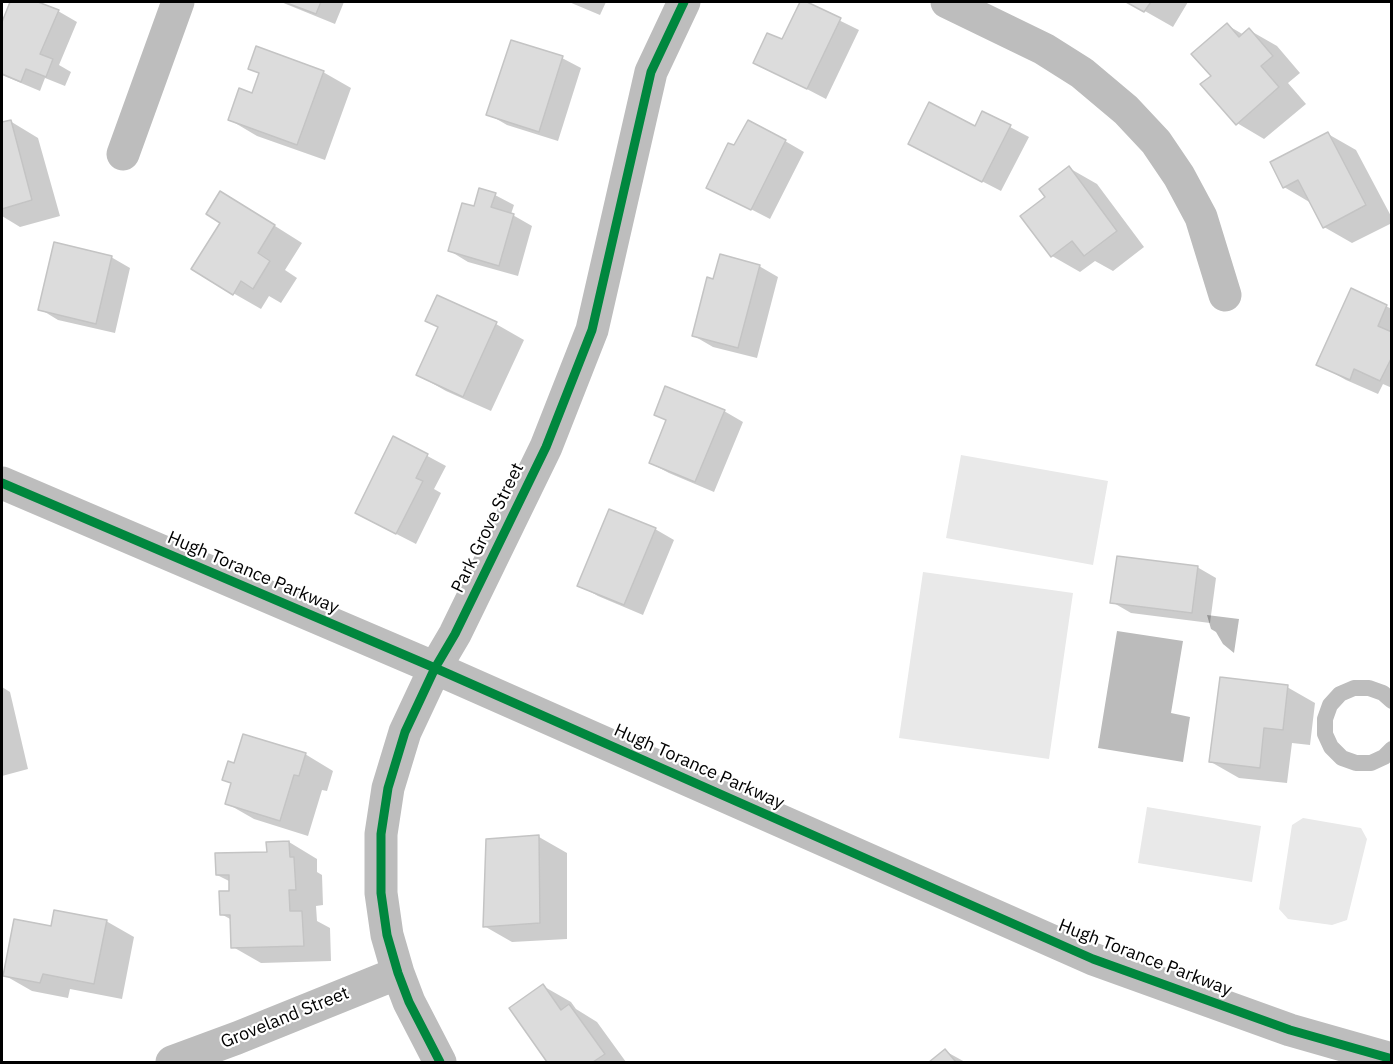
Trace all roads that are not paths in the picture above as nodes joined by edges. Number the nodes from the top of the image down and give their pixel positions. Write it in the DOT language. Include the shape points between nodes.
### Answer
graph roads {
  1 [pos="178,2"];
  2 [pos="684,2"];
  3 [pos="947,2"];
  4 [pos="123,154"];
  5 [pos="1225,295"];
  6 [pos="2,483"];
  7 [pos="435,668"];
  8 [pos="1392,701"];
  9 [pos="1392,749"];
  10 [pos="398,973"];
  11 [pos="1392,1059"];
  12 [pos="172,1062"];
  13 [pos="440,1062"];
  1 -- 4 [label="street"];
  2 -- 7 [label="street, Park Grove Street" via="651,72 592,330 546,447"];
  3 -- 5 [label="street" via="1044,49 1082,73 1126,110 1156,142 1201,217"];
  6 -- 7 [label="street, Hugh Torance Parkway"];
  7 -- 10 [label="street, Park Grove Street" via="405,732 388,788 381,834 381,893"];
  7 -- 11 [label="street, Hugh Torance Parkway" via="1093,959 1290,1030"];
  8 -- 9 [label="lane" via="1369,688 1354,688 1330,705 1324,719 1325,734 1342,758 1371,763"];
  10 -- 12 [label="street, Groveland Street"];
  10 -- 13 [label="street, Park Grove Street"];
}
